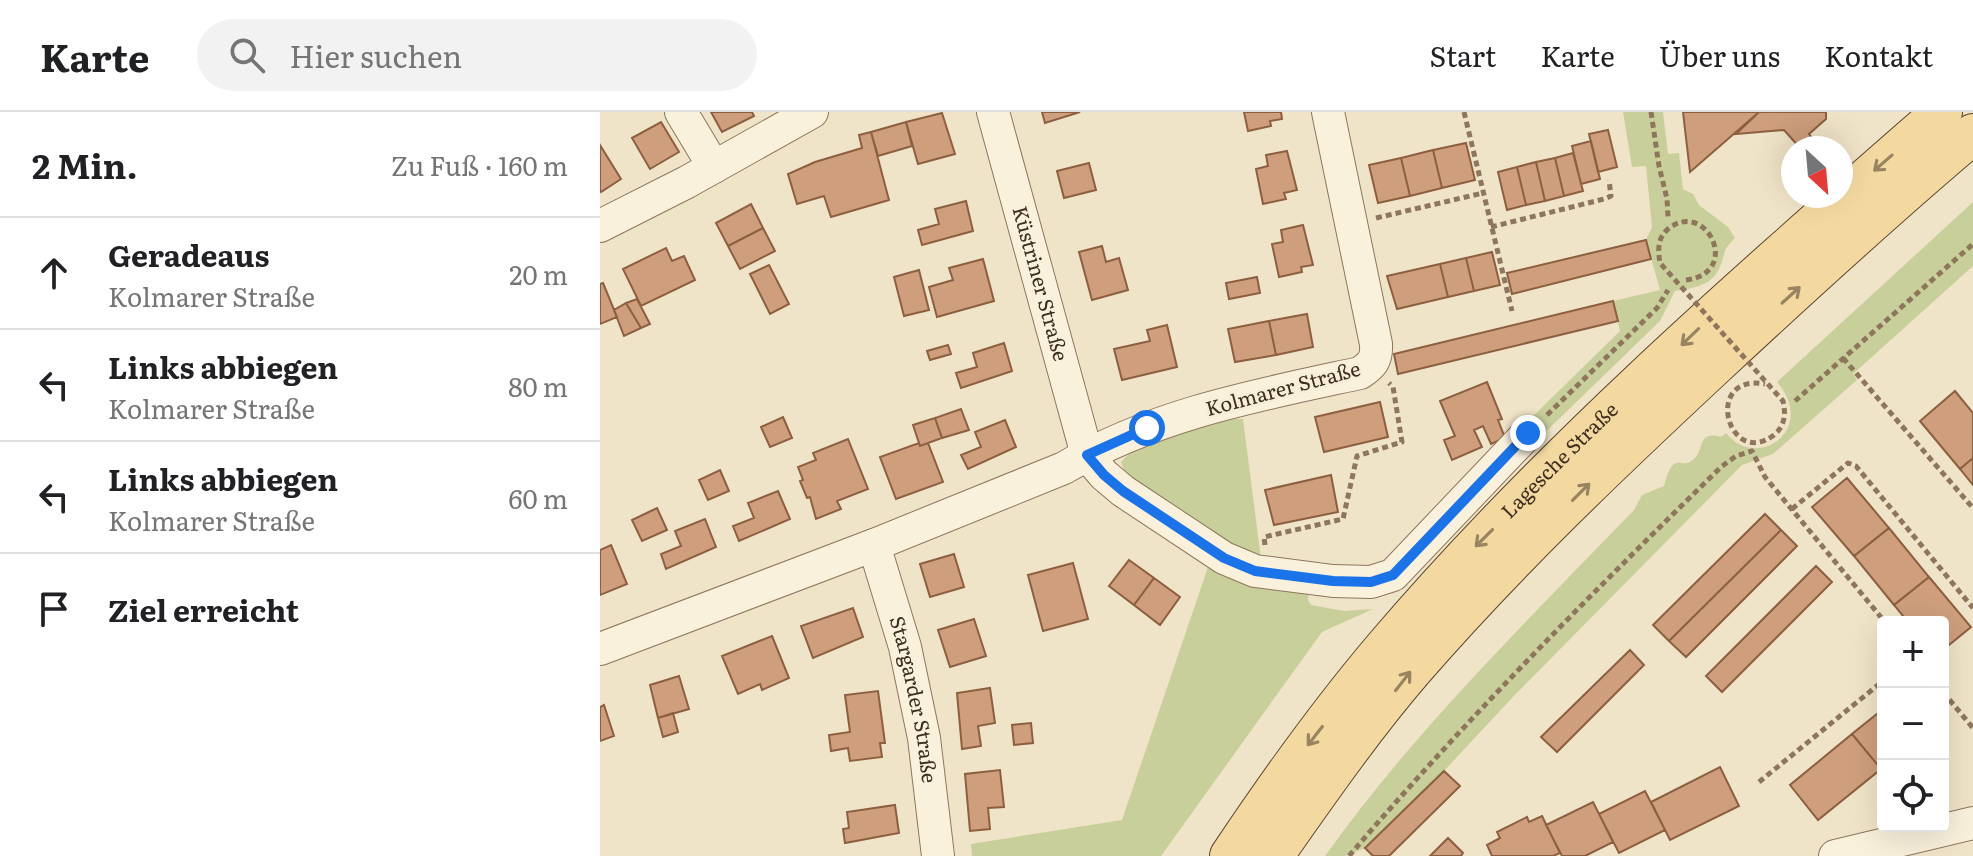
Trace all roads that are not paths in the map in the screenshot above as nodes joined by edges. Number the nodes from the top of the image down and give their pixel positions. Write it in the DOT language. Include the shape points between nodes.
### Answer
graph roads {
  1 [pos="681,112"];
  2 [pos="812,112"];
  3 [pos="993,112"];
  4 [pos="1328,112"];
  5 [pos="1942,112"];
  6 [pos="1973,134"];
  7 [pos="714,167"];
  8 [pos="600,226"];
  9 [pos="1528,433"];
  10 [pos="1087,455"];
  11 [pos="874,545"];
  12 [pos="600,649"];
  13 [pos="1973,823"];
  14 [pos="938,856"];
  15 [pos="1230,856"];
  16 [pos="1273,856"];
  17 [pos="1835,856"];
  1 -- 7 [label="street"];
  2 -- 7 [label="street"];
  3 -- 10 [label="street, Küstriner Straße"];
  4 -- 10 [label="street, Kolmarer Straße" via="1376,344 1372,365 1360,373 1197,411"];
  5 -- 15 [label="main road, Lagesche Straße, one-way" via="1720,308 1470,553 1384,648"];
  16 -- 6 [label="main road, Lagesche Straße, one-way" via="1412,670 1497,575 1598,474"];
  7 -- 8 [label="street"];
  9 -- 10 [label="street" via="1393,575 1358,582 1255,571 1224,558 1123,491"];
  10 -- 11 [label="street, Kolmarer Straße"];
  11 -- 12 [label="street, Kolmarer Straße"];
  11 -- 14 [label="street, Stargarder Straße" via="905,647 924,738"];
  13 -- 17 [label="street"];
}
